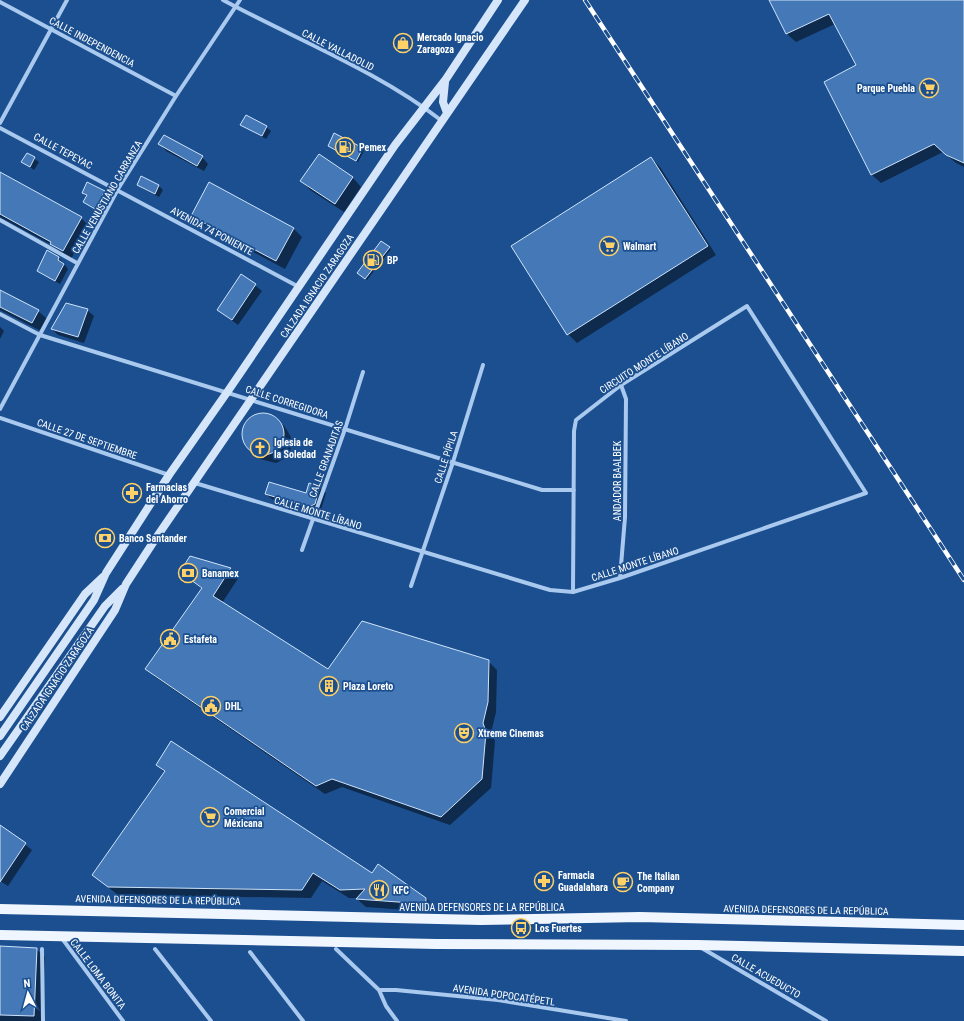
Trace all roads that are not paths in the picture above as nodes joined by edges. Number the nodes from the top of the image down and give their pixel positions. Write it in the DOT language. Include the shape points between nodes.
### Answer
graph roads {
  1 [pos="67,0"];
  2 [pos="223,0"];
  3 [pos="240,0"];
  4 [pos="498,0"];
  5 [pos="525,0"];
  6 [pos="0,2"];
  7 [pos="235,6"];
  8 [pos="52,30"];
  9 [pos="446,79"];
  10 [pos="176,96"];
  11 [pos="424,107"];
  12 [pos="447,113"];
  13 [pos="442,121"];
  14 [pos="0,123"];
  15 [pos="0,128"];
  16 [pos="118,189"];
  17 [pos="0,220"];
  18 [pos="77,263"];
  19 [pos="299,287"];
  20 [pos="747,306"];
  21 [pos="0,314"];
  22 [pos="40,335"];
  23 [pos="483,365"];
  24 [pos="363,372"];
  25 [pos="621,385"];
  26 [pos="228,391"];
  27 [pos="251,400"];
  28 [pos="0,409"];
  29 [pos="0,418"];
  30 [pos="345,429"];
  31 [pos="453,462"];
  32 [pos="169,475"];
  33 [pos="195,483"];
  34 [pos="574,490"];
  35 [pos="312,520"];
  36 [pos="302,550"];
  37 [pos="422,552"];
  38 [pos="106,573"];
  39 [pos="620,578"];
  40 [pos="126,584"];
  41 [pos="411,586"];
  42 [pos="573,592"];
  43 [pos="4,707"];
  44 [pos="0,717"];
  45 [pos="0,736"];
  46 [pos="0,756"];
  47 [pos="0,784"];
  48 [pos="0,909"];
  49 [pos="964,925"];
  50 [pos="0,935"];
  51 [pos="60,937"];
  52 [pos="696,945"];
  53 [pos="42,949"];
  54 [pos="155,949"];
  55 [pos="336,949"];
  56 [pos="964,951"];
  57 [pos="250,952"];
  58 [pos="379,990"];
  59 [pos="43,1021"];
  60 [pos="123,1021"];
  61 [pos="211,1021"];
  62 [pos="302,1021"];
  63 [pos="397,1021"];
  64 [pos="623,1021"];
  65 [pos="826,1021"];
  1 -- 8 [label="street"];
  2 -- 7 [label="street, CALLE VALLADOLID"];
  3 -- 7 [label="street, CALLE VENUSTIANO CARRANZA"];
  4 -- 9 [label="main road, CALZADA IGNACIO ZARAGOZA"];
  5 -- 12 [label="main road, CALZADA IGNACIO ZARAGOZA"];
  6 -- 8 [label="street, CALLE INDEPENDENCIA"];
  7 -- 10 [label="street, CALLE VENUSTIANO CARRANZA"];
  7 -- 11 [label="street, CALLE VALLADOLID" via="385,83"];
  8 -- 10 [label="street, CALLE INDEPENDENCIA"];
  8 -- 14 [label="street"];
  9 -- 11 [label="main road, CALZADA IGNACIO ZARAGOZA"];
  9 -- 12 [label="main road" via="443,102"];
  10 -- 16 [label="street, CALLE VENUSTIANO CARRANZA"];
  11 -- 13 [label="street, CALLE VALLADOLID"];
  11 -- 19 [label="main road, CALZADA IGNACIO ZARAGOZA" via="395,145"];
  12 -- 13 [label="main road, CALZADA IGNACIO ZARAGOZA"];
  13 -- 27 [label="main road, CALZADA IGNACIO ZARAGOZA"];
  15 -- 16 [label="street, CALLE TEPEYAC"];
  16 -- 18 [label="street, CALLE VENUSTIANO CARRANZA"];
  16 -- 19 [label="street, AVENIDA 74 PONIENTE"];
  17 -- 18 [label="street"];
  18 -- 22 [label="street, CALLE VENUSTIANO CARRANZA"];
  19 -- 26 [label="main road, CALZADA IGNACIO ZARAGOZA"];
  20 -- 25 [label="street, CIRCUITO MONTE LÍBANO"];
  20 -- 39 [label="street, CALLE MONTE LÍBANO" via="866,493"];
  21 -- 22 [label="street, CALLE CORREGIDORA"];
  22 -- 26 [label="street, CALLE CORREGIDORA"];
  22 -- 28 [label="street, CALLE VENUSTIANO CARRANZA"];
  23 -- 31 [label="street, CALLE PÍPILA"];
  24 -- 30 [label="street, CALLE GRANADITAS"];
  25 -- 34 [label="street, CIRCUITO MONTE LÍBANO" via="574,424"];
  25 -- 39 [label="street, ANDADOR BAALBEK" via="626,399 625,517"];
  26 -- 27 [label="street, CALLE CORREGIDORA"];
  26 -- 32 [label="main road, CALZADA IGNACIO ZARAGOZA"];
  27 -- 30 [label="street, CALLE CORREGIDORA"];
  27 -- 33 [label="main road, CALZADA IGNACIO ZARAGOZA"];
  29 -- 32 [label="street, CALLE 27 DE SEPTIEMBRE"];
  30 -- 31 [label="street, CALLE CORREGIDORA"];
  30 -- 35 [label="street, CALLE GRANADITAS"];
  31 -- 34 [label="street, CALLE CORREGIDORA" via="542,490"];
  31 -- 37 [label="street, CALLE PÍPILA"];
  32 -- 38 [label="main road, CALZADA IGNACIO ZARAGOZA"];
  33 -- 35 [label="street, CALLE MONTE LÍBANO"];
  33 -- 40 [label="main road, CALZADA IGNACIO ZARAGOZA"];
  34 -- 42 [label="street, CIRCUITO MONTE LÍBANO"];
  35 -- 36 [label="street, CALLE GRANADITAS"];
  35 -- 37 [label="street, CALLE MONTE LÍBANO"];
  37 -- 41 [label="street, CALLE PÍPILA"];
  37 -- 42 [label="street, CALLE MONTE LÍBANO" via="550,590"];
  38 -- 43 [label="main road, CALZADA IGNACIO ZARAGOZA" via="86,594"];
  38 -- 45 [label="main road, CALZADA IGNACIO ZARAGOZA" via="94,600"];
  39 -- 42 [label="street, CALLE MONTE LÍBANO"];
  40 -- 46 [label="main road, CALZADA IGNACIO ZARAGOZA" via="105,606"];
  40 -- 47 [label="main road, CALZADA IGNACIO ZARAGOZA" via="115,610"];
  43 -- 44 [label="main road, CALZADA IGNACIO ZARAGOZA"];
  48 -- 49 [label="main road, AVENIDA DEFENSORES DE LA REPÚBLICA" via="437,919 640,918"];
  50 -- 51 [label="main road"];
  51 -- 52 [label="main road" via="436,944"];
  51 -- 60 [label="street, CALLE LOMA BONITA"];
  52 -- 56 [label="main road"];
  52 -- 65 [label="street, CALLE ACUEDUCTO"];
  53 -- 59 [label="street"];
  54 -- 61 [label="street"];
  55 -- 58 [label="street"];
  57 -- 62 [label="street"];
  58 -- 63 [label="street"];
  58 -- 64 [label="street, AVENIDA POPOCATÉPETL" via="498,1000"];
}
